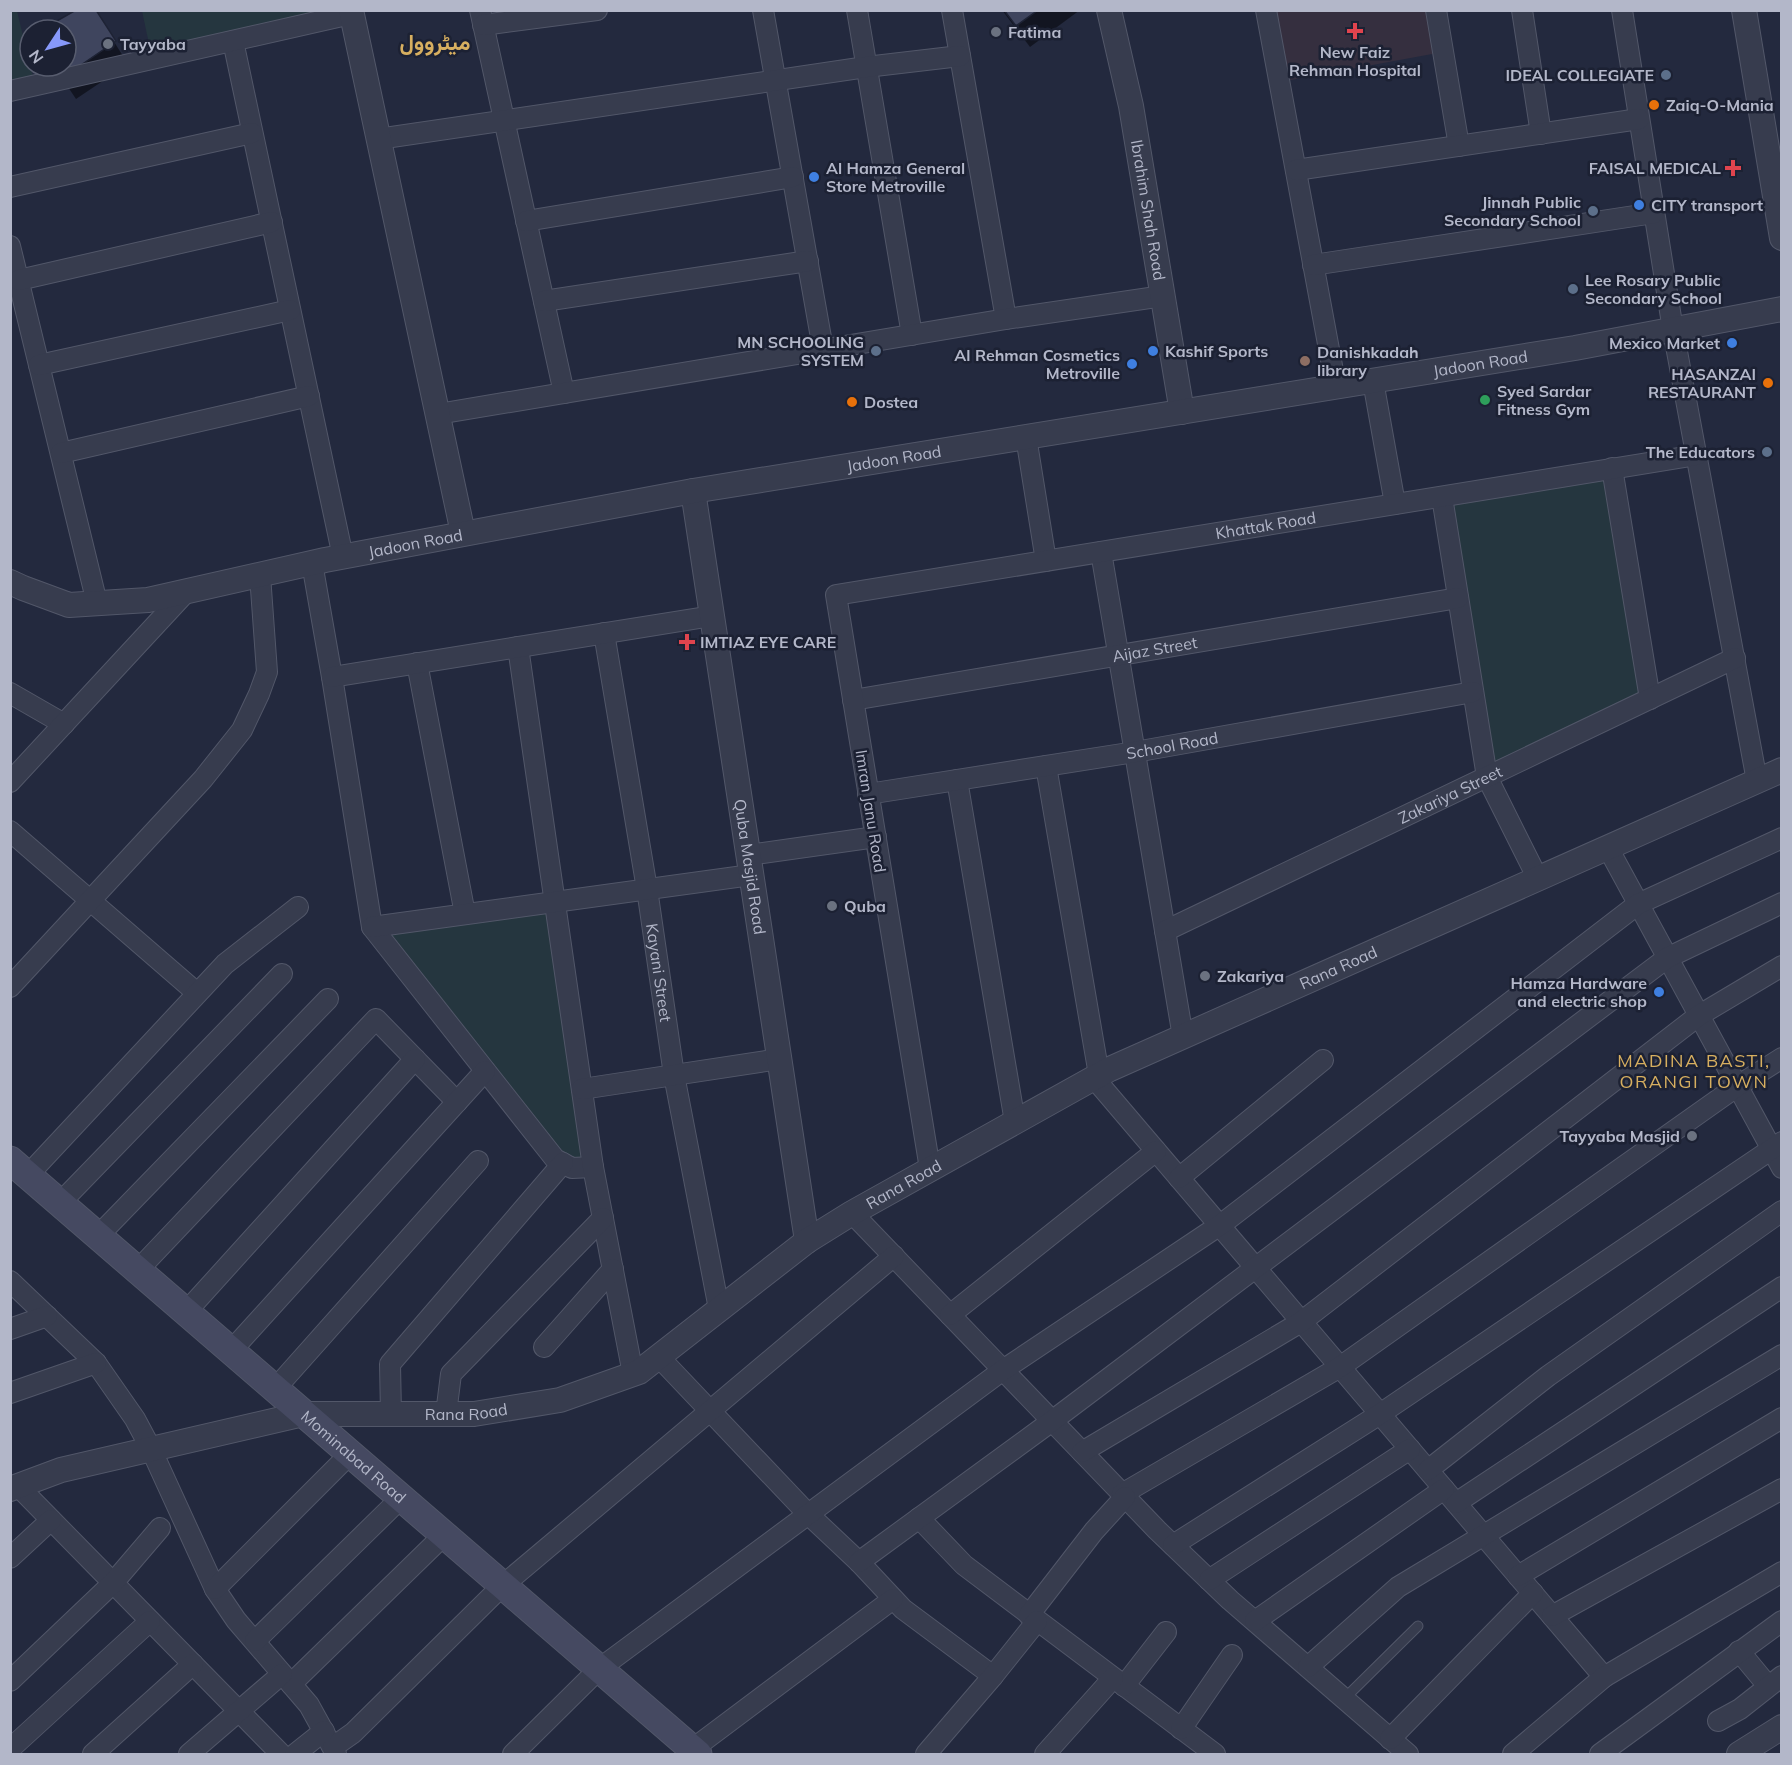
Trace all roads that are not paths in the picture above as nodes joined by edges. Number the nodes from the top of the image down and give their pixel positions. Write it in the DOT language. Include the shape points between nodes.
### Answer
graph roads {
  1 [pos="597,10"];
  2 [pos="763,10"];
  3 [pos="857,10"];
  4 [pos="952,10"];
  5 [pos="1109,10"];
  6 [pos="1266,10"];
  7 [pos="1436,10"];
  8 [pos="1522,10"];
  9 [pos="1622,10"];
  10 [pos="1744,10"];
  11 [pos="351,12"];
  12 [pos="481,18"];
  13 [pos="233,41"];
  14 [pos="960,56"];
  15 [pos="866,67"];
  16 [pos="776,81"];
  17 [pos="10,91"];
  18 [pos="1639,119"];
  19 [pos="503,120"];
  20 [pos="252,132"];
  21 [pos="1541,134"];
  22 [pos="378,139"];
  23 [pos="1459,146"];
  24 [pos="1775,159"];
  25 [pos="1296,170"];
  26 [pos="793,177"];
  27 [pos="10,187"];
  28 [pos="1654,213"];
  29 [pos="526,221"];
  30 [pos="272,222"];
  31 [pos="1782,238"];
  32 [pos="10,246"];
  33 [pos="808,261"];
  34 [pos="1313,265"];
  35 [pos="19,280"];
  36 [pos="1163,296"];
  37 [pos="544,300"];
  38 [pos="1782,309"];
  39 [pos="290,310"];
  40 [pos="1006,319"];
  41 [pos="1673,330"];
  42 [pos="912,335"];
  43 [pos="824,349"];
  44 [pos="39,365"];
  45 [pos="1373,381"];
  46 [pos="1336,387"];
  47 [pos="564,393"];
  48 [pos="309,396"];
  49 [pos="1182,412"];
  50 [pos="438,414"];
  51 [pos="1026,437"];
  52 [pos="61,453"];
  53 [pos="1696,455"];
  54 [pos="1612,468"];
  55 [pos="693,491"];
  56 [pos="1442,497"];
  57 [pos="1395,504"];
  58 [pos="464,533"];
  59 [pos="1101,552"];
  60 [pos="343,556"];
  61 [pos="1046,561"];
  62 [pos="312,563"];
  63 [pos="260,575"];
  64 [pos="10,582"];
  65 [pos="187,591"];
  66 [pos="836,595"];
  67 [pos="1458,598"];
  68 [pos="97,603"];
  69 [pos="712,616"];
  70 [pos="604,633"];
  71 [pos="518,647"];
  72 [pos="1118,655"];
  73 [pos="1735,658"];
  74 [pos="417,663"];
  75 [pos="332,677"];
  76 [pos="1473,692"];
  77 [pos="10,693"];
  78 [pos="1650,699"];
  79 [pos="853,700"];
  80 [pos="64,724"];
  81 [pos="1135,752"];
  82 [pos="1046,766"];
  83 [pos="1782,770"];
  84 [pos="1487,777"];
  85 [pos="957,780"];
  86 [pos="1758,781"];
  87 [pos="10,782"];
  88 [pos="868,794"];
  89 [pos="10,831"];
  90 [pos="876,837"];
  91 [pos="1782,838"];
  92 [pos="1608,848"];
  93 [pos="750,865"];
  94 [pos="1538,879"];
  95 [pos="647,889"];
  96 [pos="91,900"];
  97 [pos="555,902"];
  98 [pos="1782,903"];
  99 [pos="1638,904"];
  100 [pos="298,907"];
  101 [pos="465,914"];
  102 [pos="372,927"];
  103 [pos="1165,931"];
  104 [pos="1667,958"];
  105 [pos="1782,966"];
  106 [pos="282,974"];
  107 [pos="10,987"];
  108 [pos="197,993"];
  109 [pos="328,999"];
  110 [pos="1698,1016"];
  111 [pos="1183,1037"];
  112 [pos="1782,1058"];
  113 [pos="415,1059"];
  114 [pos="779,1059"];
  115 [pos="1323,1060"];
  116 [pos="485,1071"];
  117 [pos="674,1075"];
  118 [pos="1096,1077"];
  119 [pos="1736,1087"];
  120 [pos="582,1089"];
  121 [pos="457,1102"];
  122 [pos="1015,1122"];
  123 [pos="1776,1145"];
  124 [pos="1156,1151"];
  125 [pos="478,1161"];
  126 [pos="563,1163"];
  127 [pos="593,1167"];
  128 [pos="19,1168"];
  129 [pos="1782,1168"];
  130 [pos="930,1169"];
  131 [pos="1179,1178"];
  132 [pos="60,1203"];
  133 [pos="1782,1211"];
  134 [pos="852,1213"];
  135 [pos="603,1218"];
  136 [pos="1219,1225"];
  137 [pos="98,1236"];
  138 [pos="807,1241"];
  139 [pos="894,1256"];
  140 [pos="1256,1268"];
  141 [pos="613,1269"];
  142 [pos="138,1270"];
  143 [pos="10,1281"];
  144 [pos="1782,1287"];
  145 [pos="719,1309"];
  146 [pos="186,1312"];
  147 [pos="950,1315"];
  148 [pos="47,1316"];
  149 [pos="1301,1322"];
  150 [pos="10,1329"];
  151 [pos="544,1347"];
  152 [pos="231,1351"];
  153 [pos="1782,1355"];
  154 [pos="658,1356"];
  155 [pos="96,1363"];
  156 [pos="1340,1368"];
  157 [pos="1003,1370"];
  158 [pos="633,1374"];
  159 [pos="275,1389"];
  160 [pos="10,1393"];
  161 [pos="711,1412"];
  162 [pos="303,1414"];
  163 [pos="391,1414"];
  164 [pos="446,1414"];
  165 [pos="1380,1414"];
  166 [pos="1782,1418"];
  167 [pos="1052,1421"];
  168 [pos="151,1449"];
  169 [pos="1410,1449"];
  170 [pos="1082,1452"];
  171 [pos="350,1454"];
  172 [pos="1428,1470"];
  173 [pos="14,1487"];
  174 [pos="1782,1489"];
  175 [pos="1123,1496"];
  176 [pos="1450,1496"];
  177 [pos="401,1498"];
  178 [pos="808,1514"];
  179 [pos="919,1518"];
  180 [pos="51,1520"];
  181 [pos="160,1528"];
  182 [pos="1482,1534"];
  183 [pos="444,1535"];
  184 [pos="1173,1545"];
  185 [pos="10,1558"];
  186 [pos="859,1562"];
  187 [pos="1782,1572"];
  188 [pos="1518,1576"];
  189 [pos="1209,1580"];
  190 [pos="113,1583"];
  191 [pos="502,1586"];
  192 [pos="215,1588"];
  193 [pos="1533,1593"];
  194 [pos="893,1599"];
  195 [pos="1552,1616"];
  196 [pos="1033,1618"];
  197 [pos="150,1621"];
  198 [pos="1255,1621"];
  199 [pos="1782,1621"];
  200 [pos="1419,1626"];
  201 [pos="1166,1632"];
  202 [pos="255,1641"];
  203 [pos="1739,1651"];
  204 [pos="1232,1656"];
  205 [pos="193,1664"];
  206 [pos="1308,1667"];
  207 [pos="599,1669"];
  208 [pos="993,1676"];
  209 [pos="1604,1677"];
  210 [pos="287,1679"];
  211 [pos="10,1681"];
  212 [pos="1775,1681"];
  213 [pos="1119,1682"];
  214 [pos="1344,1699"];
  215 [pos="239,1711"];
  216 [pos="1718,1721"];
  217 [pos="1782,1727"];
  218 [pos="1181,1729"];
  219 [pos="1390,1739"];
  220 [pos="331,1744"];
  221 [pos="10,1749"];
  222 [pos="692,1753"];
  223 [pos="93,1755"];
  224 [pos="189,1755"];
  225 [pos="281,1755"];
  226 [pos="295,1755"];
  227 [pos="513,1755"];
  228 [pos="926,1755"];
  229 [pos="1045,1755"];
  230 [pos="1215,1755"];
  231 [pos="1408,1755"];
  232 [pos="1513,1755"];
  233 [pos="1600,1755"];
  234 [pos="1739,1755"];
  1 -- 12 [label="street"];
  2 -- 16 [label="street"];
  3 -- 15 [label="street"];
  4 -- 14 [label="street"];
  5 -- 36 [label="street, Ibrahim Shah Road" via="1131,106"];
  6 -- 25 [label="street"];
  7 -- 23 [label="street"];
  8 -- 21 [label="street"];
  9 -- 18 [label="street"];
  10 -- 24 [label="street"];
  11 -- 13 [label="street"];
  11 -- 22 [label="street"];
  12 -- 19 [label="street"];
  13 -- 17 [label="street"];
  13 -- 20 [label="street"];
  14 -- 15 [label="street"];
  14 -- 40 [label="street"];
  15 -- 16 [label="street"];
  15 -- 42 [label="street"];
  16 -- 19 [label="street"];
  16 -- 26 [label="street"];
  18 -- 21 [label="street"];
  18 -- 28 [label="street"];
  19 -- 22 [label="street"];
  19 -- 29 [label="street"];
  20 -- 27 [label="street"];
  20 -- 30 [label="street"];
  21 -- 23 [label="street"];
  22 -- 50 [label="street"];
  23 -- 25 [label="street"];
  24 -- 31 [label="street"];
  25 -- 34 [label="street"];
  26 -- 29 [label="street"];
  26 -- 33 [label="street"];
  28 -- 34 [label="street"];
  28 -- 41 [label="street"];
  29 -- 37 [label="street"];
  30 -- 35 [label="street"];
  30 -- 39 [label="street"];
  32 -- 35 [label="street"];
  33 -- 37 [label="street"];
  33 -- 43 [label="street"];
  34 -- 46 [label="street"];
  35 -- 44 [label="street"];
  36 -- 40 [label="street"];
  36 -- 49 [label="street, Ibrahim Shah Road"];
  37 -- 47 [label="street"];
  38 -- 41 [label="street, Jadoon Road"];
  39 -- 44 [label="street"];
  39 -- 48 [label="street"];
  40 -- 42 [label="street"];
  41 -- 45 [label="street, Jadoon Road"];
  41 -- 53 [label="street"];
  42 -- 43 [label="street"];
  43 -- 47 [label="street"];
  44 -- 52 [label="street"];
  45 -- 46 [label="street, Jadoon Road"];
  45 -- 57 [label="street"];
  46 -- 49 [label="street, Jadoon Road"];
  47 -- 50 [label="street"];
  48 -- 52 [label="street"];
  48 -- 60 [label="street"];
  49 -- 51 [label="street, Jadoon Road"];
  50 -- 58 [label="street"];
  51 -- 55 [label="street, Jadoon Road"];
  51 -- 61 [label="street"];
  52 -- 68 [label="street"];
  53 -- 54 [label="street, Khattak Road"];
  53 -- 73 [label="street"];
  54 -- 56 [label="street, Khattak Road"];
  54 -- 78 [label="street"];
  55 -- 58 [label="street, Jadoon Road"];
  55 -- 69 [label="street, Quba Masjid Road"];
  56 -- 57 [label="street, Khattak Road"];
  56 -- 67 [label="street"];
  57 -- 59 [label="street, Khattak Road"];
  58 -- 60 [label="street, Jadoon Road"];
  59 -- 61 [label="street, Khattak Road"];
  59 -- 72 [label="street"];
  60 -- 62 [label="street, Jadoon Road"];
  61 -- 66 [label="street, Khattak Road"];
  62 -- 63 [label="street, Jadoon Road"];
  62 -- 75 [label="street"];
  63 -- 65 [label="street, Jadoon Road"];
  63 -- 96 [label="street" via="267,672 242,730 203,779"];
  64 -- 68 [label="street, Jadoon Road" via="69,605"];
  65 -- 68 [label="street, Jadoon Road" via="148,600"];
  65 -- 80 [label="street"];
  66 -- 79 [label="street, Imran Janu Road"];
  67 -- 72 [label="street, Aijaz Street"];
  67 -- 76 [label="street"];
  69 -- 70 [label="street"];
  69 -- 93 [label="street, Quba Masjid Road"];
  70 -- 71 [label="street"];
  70 -- 95 [label="street, Kayani Street"];
  71 -- 74 [label="street"];
  71 -- 97 [label="street"];
  72 -- 79 [label="street, Aijaz Street"];
  72 -- 81 [label="street"];
  73 -- 78 [label="street, Zakariya Street"];
  73 -- 86 [label="street"];
  74 -- 75 [label="street"];
  74 -- 101 [label="street"];
  75 -- 102 [label="street"];
  76 -- 81 [label="street, School Road"];
  76 -- 84 [label="street"];
  77 -- 80 [label="street"];
  78 -- 84 [label="street, Zakariya Street"];
  79 -- 88 [label="street, Imran Janu Road"];
  80 -- 87 [label="street"];
  81 -- 82 [label="street, School Road"];
  81 -- 103 [label="street"];
  82 -- 85 [label="street, School Road"];
  82 -- 118 [label="street"];
  83 -- 86 [label="street, Rana Road"];
  84 -- 94 [label="street"];
  84 -- 103 [label="street, Zakariya Street"];
  85 -- 88 [label="street, School Road"];
  85 -- 122 [label="street"];
  86 -- 92 [label="street, Rana Road"];
  88 -- 90 [label="street, Imran Janu Road"];
  89 -- 96 [label="street"];
  90 -- 93 [label="street"];
  90 -- 130 [label="street, Imran Janu Road"];
  91 -- 99 [label="street"];
  92 -- 94 [label="street, Rana Road"];
  92 -- 99 [label="street"];
  93 -- 95 [label="street"];
  93 -- 114 [label="street, Quba Masjid Road"];
  94 -- 111 [label="street, Rana Road"];
  95 -- 97 [label="street"];
  95 -- 117 [label="street, Kayani Street"];
  96 -- 107 [label="street"];
  96 -- 108 [label="street"];
  97 -- 101 [label="street"];
  97 -- 120 [label="street"];
  98 -- 104 [label="street"];
  99 -- 104 [label="street"];
  99 -- 136 [label="street"];
  100 -- 108 [label="street" via="225,964"];
  101 -- 102 [label="street"];
  102 -- 116 [label="street"];
  103 -- 111 [label="street"];
  104 -- 110 [label="street"];
  104 -- 140 [label="street"];
  105 -- 110 [label="street"];
  106 -- 132 [label="street"];
  108 -- 128 [label="street"];
  109 -- 137 [label="street"];
  110 -- 119 [label="street"];
  110 -- 149 [label="street"];
  111 -- 118 [label="street, Rana Road"];
  112 -- 119 [label="street"];
  113 -- 121 [label="street"];
  113 -- 142 [label="street" via="376,1018"];
  113 -- 146 [label="street"];
  114 -- 117 [label="street"];
  114 -- 138 [label="street, Quba Masjid Road"];
  115 -- 131 [label="street"];
  116 -- 121 [label="street"];
  116 -- 126 [label="street" via="555,1159"];
  117 -- 120 [label="street"];
  117 -- 145 [label="street, Kayani Street"];
  118 -- 122 [label="street, Rana Road"];
  118 -- 124 [label="street"];
  119 -- 123 [label="street"];
  119 -- 156 [label="street"];
  120 -- 127 [label="street"];
  121 -- 152 [label="street"];
  122 -- 130 [label="street, Rana Road"];
  123 -- 129 [label="street"];
  123 -- 165 [label="street"];
  124 -- 131 [label="street"];
  124 -- 147 [label="street"];
  125 -- 159 [label="street"];
  126 -- 127 [label="street" via="572,1168"];
  126 -- 163 [label="street" via="390,1364"];
  127 -- 135 [label="street"];
  128 -- 132 [label="main road, Mominabad Road"];
  130 -- 134 [label="street, Rana Road"];
  131 -- 136 [label="street"];
  132 -- 137 [label="main road, Mominabad Road"];
  133 -- 172 [label="street" via="1548,1376"];
  134 -- 138 [label="street, Rana Road"];
  134 -- 139 [label="street"];
  135 -- 141 [label="street"];
  135 -- 164 [label="street" via="452,1374"];
  136 -- 140 [label="street"];
  136 -- 157 [label="street"];
  137 -- 142 [label="main road, Mominabad Road"];
  138 -- 145 [label="street, Rana Road"];
  139 -- 147 [label="street"];
  139 -- 161 [label="street"];
  140 -- 149 [label="street"];
  140 -- 167 [label="street"];
  141 -- 151 [label="street"];
  141 -- 158 [label="street"];
  142 -- 146 [label="main road, Mominabad Road"];
  143 -- 148 [label="street"];
  144 -- 176 [label="street"];
  145 -- 154 [label="street, Rana Road"];
  146 -- 152 [label="main road, Mominabad Road"];
  147 -- 157 [label="street"];
  148 -- 150 [label="street"];
  148 -- 155 [label="street"];
  149 -- 156 [label="street"];
  149 -- 170 [label="street"];
  152 -- 159 [label="main road, Mominabad Road"];
  153 -- 182 [label="street"];
  154 -- 158 [label="street, Rana Road"];
  154 -- 161 [label="street"];
  155 -- 160 [label="street"];
  155 -- 168 [label="street"];
  156 -- 165 [label="street"];
  156 -- 175 [label="street"];
  157 -- 167 [label="street"];
  157 -- 178 [label="street"];
  158 -- 164 [label="street, Rana Road" via="560,1400 474,1414"];
  159 -- 162 [label="main road, Mominabad Road"];
  161 -- 178 [label="street"];
  161 -- 191 [label="street"];
  162 -- 163 [label="street, Rana Road"];
  162 -- 168 [label="street, Rana Road"];
  162 -- 171 [label="main road, Mominabad Road"];
  163 -- 164 [label="street, Rana Road"];
  165 -- 169 [label="street"];
  165 -- 184 [label="street"];
  166 -- 188 [label="street"];
  167 -- 170 [label="street"];
  167 -- 179 [label="street"];
  168 -- 173 [label="street, Rana Road" via="61,1470"];
  168 -- 192 [label="street"];
  169 -- 172 [label="street"];
  169 -- 189 [label="street"];
  170 -- 175 [label="street"];
  171 -- 177 [label="main road, Mominabad Road"];
  171 -- 192 [label="street"];
  172 -- 176 [label="street"];
  173 -- 180 [label="street"];
  174 -- 195 [label="street"];
  175 -- 184 [label="street"];
  175 -- 196 [label="street"];
  176 -- 182 [label="street"];
  176 -- 198 [label="street"];
  177 -- 183 [label="main road, Mominabad Road"];
  177 -- 202 [label="street"];
  178 -- 186 [label="street"];
  178 -- 207 [label="street"];
  179 -- 186 [label="street"];
  179 -- 196 [label="street" via="964,1565"];
  180 -- 185 [label="street"];
  180 -- 190 [label="street"];
  181 -- 190 [label="street"];
  182 -- 188 [label="street"];
  182 -- 206 [label="street" via="1398,1587"];
  183 -- 191 [label="main road, Mominabad Road"];
  183 -- 210 [label="street"];
  184 -- 189 [label="street"];
  186 -- 194 [label="street"];
  187 -- 209 [label="street"];
  188 -- 193 [label="street"];
  189 -- 198 [label="street"];
  190 -- 197 [label="street"];
  190 -- 211 [label="street"];
  191 -- 207 [label="main road, Mominabad Road"];
  191 -- 220 [label="street" via="353,1732"];
  192 -- 202 [label="street"];
  193 -- 195 [label="street"];
  193 -- 219 [label="street"];
  194 -- 208 [label="street"];
  194 -- 222 [label="street"];
  195 -- 209 [label="street"];
  196 -- 208 [label="street"];
  196 -- 213 [label="street"];
  197 -- 205 [label="street"];
  197 -- 221 [label="street"];
  198 -- 206 [label="street"];
  199 -- 203 [label="street"];
  200 -- 214 [label="lane"];
  201 -- 213 [label="street"];
  202 -- 210 [label="street"];
  203 -- 212 [label="street"];
  203 -- 233 [label="street"];
  204 -- 218 [label="street"];
  205 -- 215 [label="street"];
  205 -- 223 [label="street"];
  206 -- 214 [label="street"];
  207 -- 222 [label="main road, Mominabad Road"];
  207 -- 227 [label="street"];
  208 -- 228 [label="street"];
  209 -- 232 [label="street"];
  210 -- 215 [label="street"];
  210 -- 220 [label="street" via="309,1706"];
  212 -- 216 [label="street"];
  213 -- 218 [label="street"];
  213 -- 229 [label="street"];
  214 -- 219 [label="street"];
  215 -- 224 [label="street"];
  215 -- 225 [label="street"];
  217 -- 234 [label="street"];
  218 -- 230 [label="street"];
  219 -- 231 [label="street"];
  220 -- 226 [label="street"];
}
